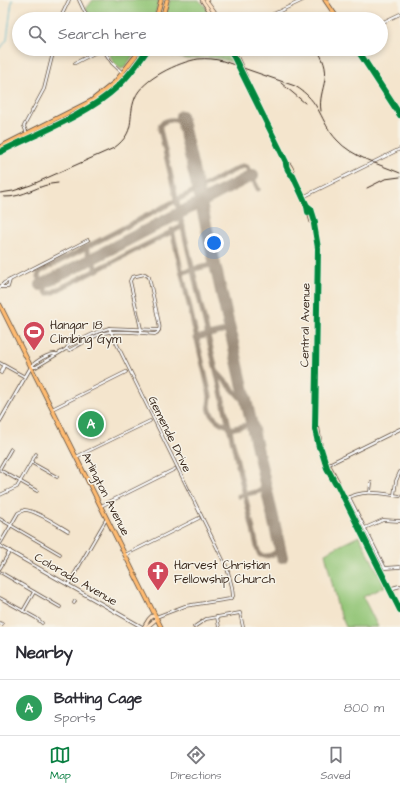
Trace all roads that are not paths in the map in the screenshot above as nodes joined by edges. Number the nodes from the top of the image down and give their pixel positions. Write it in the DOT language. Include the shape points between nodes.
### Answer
graph roads {
  1 [pos="69,0"];
  2 [pos="79,0"];
  3 [pos="161,0"];
  4 [pos="167,0"];
  5 [pos="202,0"];
  6 [pos="206,0"];
  7 [pos="303,0"];
  8 [pos="325,0"];
  9 [pos="63,12"];
  10 [pos="85,12"];
  11 [pos="158,12"];
  12 [pos="164,12"];
  13 [pos="211,12"];
  14 [pos="214,12"];
  15 [pos="278,12"];
  16 [pos="333,12"];
  17 [pos="400,14"];
  18 [pos="388,20"];
  19 [pos="52,56"];
  20 [pos="89,56"];
  21 [pos="107,56"];
  22 [pos="136,56"];
  23 [pos="143,56"];
  24 [pos="235,56"];
  25 [pos="362,56"];
  26 [pos="75,63"];
  27 [pos="123,74"];
  28 [pos="127,77"];
  29 [pos="400,115"];
  30 [pos="27,134"];
  31 [pos="0,147"];
  32 [pos="400,149"];
  33 [pos="0,152"];
  34 [pos="303,197"];
  35 [pos="88,240"];
  36 [pos="10,280"];
  37 [pos="0,287"];
  38 [pos="0,305"];
  39 [pos="137,315"];
  40 [pos="109,328"];
  41 [pos="136,329"];
  42 [pos="141,329"];
  43 [pos="159,330"];
  44 [pos="110,332"];
  45 [pos="141,333"];
  46 [pos="66,349"];
  47 [pos="0,363"];
  48 [pos="4,366"];
  49 [pos="31,367"];
  50 [pos="126,372"];
  51 [pos="1,373"];
  52 [pos="25,378"];
  53 [pos="52,409"];
  54 [pos="0,421"];
  55 [pos="150,421"];
  56 [pos="400,429"];
  57 [pos="11,449"];
  58 [pos="36,454"];
  59 [pos="76,457"];
  60 [pos="31,462"];
  61 [pos="327,465"];
  62 [pos="0,469"];
  63 [pos="175,469"];
  64 [pos="400,472"];
  65 [pos="57,477"];
  66 [pos="20,482"];
  67 [pos="371,483"];
  68 [pos="37,491"];
  69 [pos="370,492"];
  70 [pos="0,495"];
  71 [pos="394,495"];
  72 [pos="400,496"];
  73 [pos="349,497"];
  74 [pos="344,499"];
  75 [pos="101,506"];
  76 [pos="107,518"];
  77 [pos="199,518"];
  78 [pos="0,519"];
  79 [pos="400,521"];
  80 [pos="11,525"];
  81 [pos="364,528"];
  82 [pos="68,531"];
  83 [pos="0,545"];
  84 [pos="10,551"];
  85 [pos="60,554"];
  86 [pos="125,555"];
  87 [pos="400,567"];
  88 [pos="0,568"];
  89 [pos="0,572"];
  90 [pos="68,585"];
  91 [pos="400,586"];
  92 [pos="389,589"];
  93 [pos="34,592"];
  94 [pos="0,598"];
  95 [pos="60,607"];
  96 [pos="400,610"];
  97 [pos="23,611"];
  98 [pos="156,617"];
  99 [pos="217,617"];
  100 [pos="42,623"];
  101 [pos="145,627"];
  102 [pos="161,627"];
  103 [pos="194,627"];
  104 [pos="219,627"];
  105 [pos="243,627"];
  1 -- 9 [label="street"];
  2 -- 10 [label="street"];
  3 -- 11 [label="main road"];
  4 -- 12 [label="main road"];
  5 -- 13 [label="main road"];
  6 -- 14 [label="main road"];
  7 -- 15 [label="street"];
  8 -- 16 [label="main road"];
  17 -- 18 [label="street"];
  19 -- 30 [label="street" via="44,90 24,126"];
  20 -- 26 [label="street"];
  21 -- 27 [label="street"];
  22 -- 27 [label="main road"];
  23 -- 28 [label="main road"];
  24 -- 34 [label="main road, Central Avenue" via="286,162 294,173"];
  25 -- 29 [label="main road"];
  27 -- 28 [label="street"];
  27 -- 30 [label="main road" via="91,101"];
  28 -- 33 [label="main road" via="86,110"];
  30 -- 31 [label="main road"];
  32 -- 34 [label="street"];
  34 -- 61 [label="main road, Central Avenue" via="315,222 318,256 315,406 316,426"];
  35 -- 36 [label="street"];
  36 -- 37 [label="street"];
  36 -- 37 [label="street" via="8,286"];
  38 -- 49 [label="main road, Arlington Avenue"];
  39 -- 41 [label="street"];
  39 -- 42 [label="street"];
  39 -- 43 [label="street" via="130,280 132,277 146,274 160,325"];
  40 -- 41 [label="street"];
  40 -- 44 [label="street, Gemende Drive"];
  40 -- 46 [label="street"];
  41 -- 42 [label="street"];
  42 -- 43 [label="street"];
  42 -- 45 [label="street"];
  43 -- 45 [label="street" via="157,333"];
  44 -- 45 [label="street"];
  44 -- 46 [label="street" via="70,350"];
  44 -- 98 [label="street, Gemende Drive" via="216,546 232,588 233,596 230,599 185,606"];
  46 -- 49 [label="street" via="36,367"];
  47 -- 48 [label="street"];
  48 -- 51 [label="street"];
  48 -- 52 [label="street"];
  49 -- 52 [label="street"];
  49 -- 53 [label="main road, Arlington Avenue"];
  50 -- 53 [label="street"];
  52 -- 54 [label="street"];
  53 -- 59 [label="main road, Arlington Avenue"];
  55 -- 59 [label="street"];
  56 -- 61 [label="street"];
  57 -- 62 [label="street"];
  58 -- 60 [label="street"];
  59 -- 75 [label="main road, Arlington Avenue"];
  60 -- 65 [label="street"];
  60 -- 66 [label="street"];
  61 -- 74 [label="main road, Central Avenue"];
  62 -- 66 [label="street"];
  63 -- 75 [label="street"];
  64 -- 71 [label="street"];
  66 -- 68 [label="street"];
  66 -- 70 [label="street" via="17,487"];
  67 -- 69 [label="street"];
  69 -- 71 [label="street"];
  69 -- 73 [label="street"];
  71 -- 72 [label="street"];
  73 -- 74 [label="street"];
  73 -- 81 [label="street"];
  74 -- 92 [label="main road, Central Avenue"];
  75 -- 76 [label="main road, Arlington Avenue"];
  76 -- 86 [label="main road, Arlington Avenue"];
  76 -- 90 [label="street"];
  77 -- 86 [label="street"];
  78 -- 80 [label="street"];
  79 -- 81 [label="street" via="383,520"];
  80 -- 82 [label="street" via="18,513 23,510"];
  80 -- 83 [label="street"];
  80 -- 85 [label="street"];
  81 -- 87 [label="street" via="385,568"];
  83 -- 84 [label="street, Colorado Avenue"];
  84 -- 88 [label="street"];
  84 -- 90 [label="street, Colorado Avenue"];
  86 -- 98 [label="main road, Arlington Avenue"];
  89 -- 93 [label="street"];
  90 -- 101 [label="street, Colorado Avenue"];
  91 -- 92 [label="street"];
  92 -- 96 [label="main road, Central Avenue"];
  93 -- 95 [label="street"];
  93 -- 97 [label="street"];
  94 -- 97 [label="street"];
  97 -- 100 [label="street"];
  98 -- 101 [label="main road" via="152,616"];
  98 -- 102 [label="main road, Arlington Avenue"];
  99 -- 103 [label="street" via="206,619"];
  99 -- 104 [label="street"];
  99 -- 105 [label="street" via="240,613"];
}
